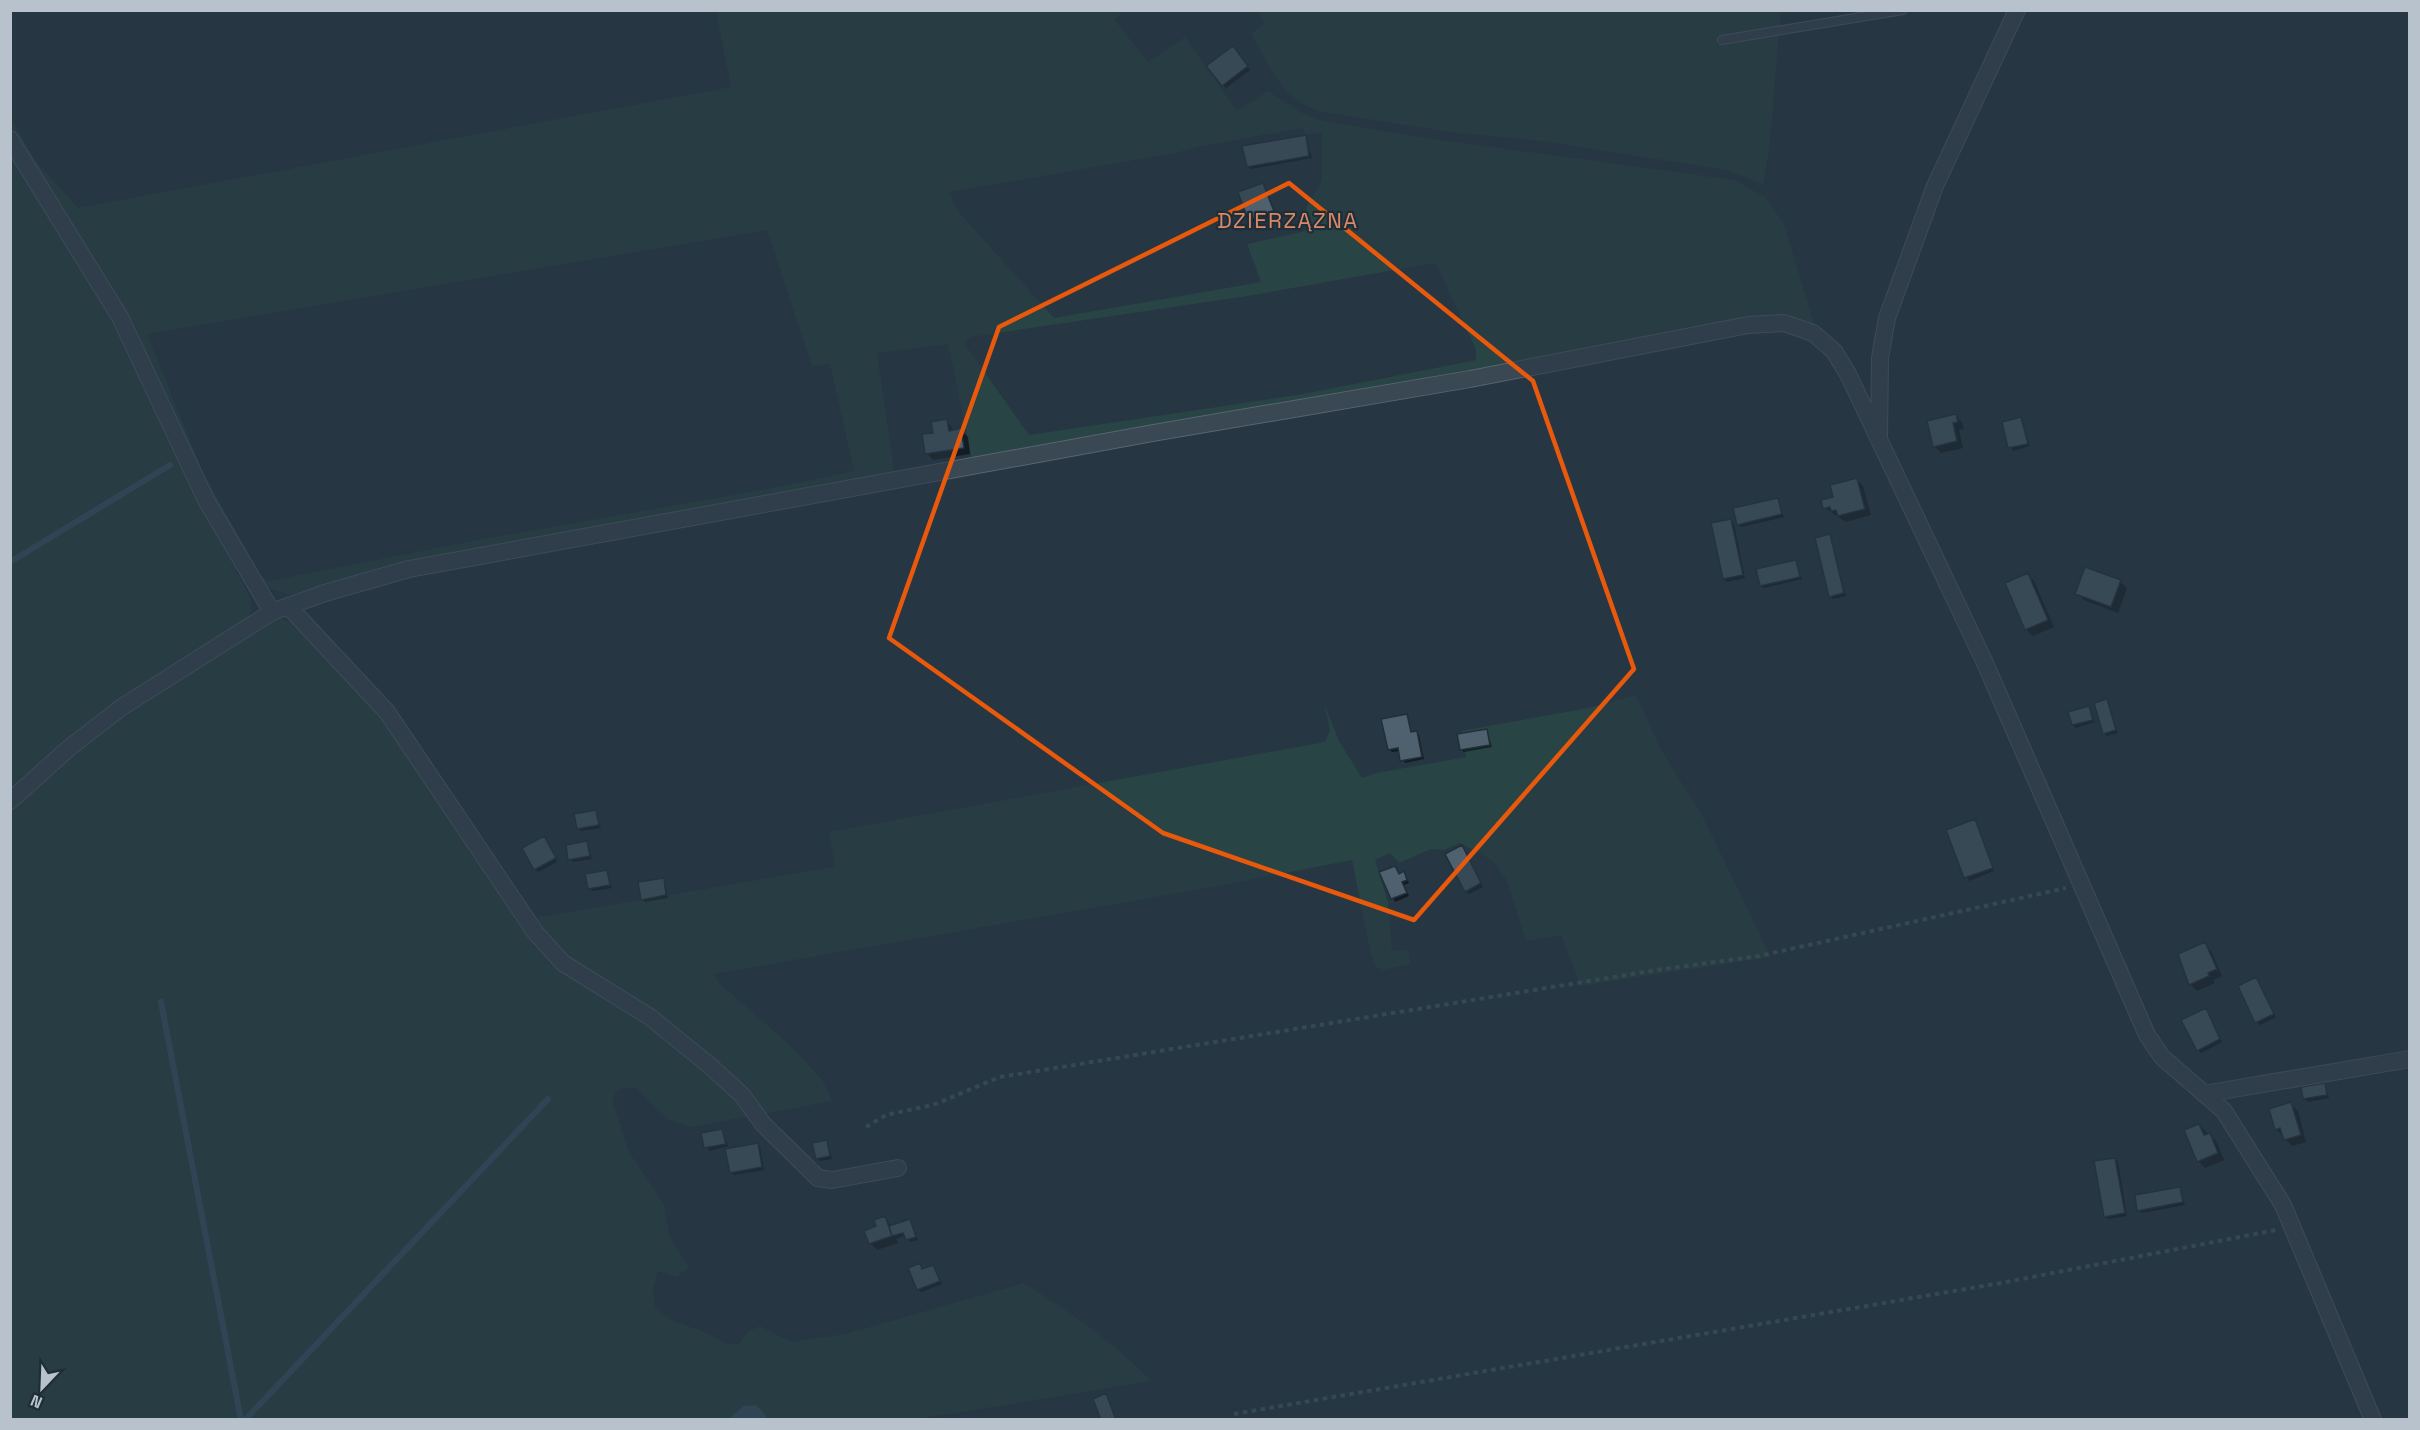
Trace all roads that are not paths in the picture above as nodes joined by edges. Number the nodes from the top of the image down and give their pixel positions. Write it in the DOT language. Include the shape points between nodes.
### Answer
graph roads {
  1 [pos="1903,10"];
  2 [pos="2017,10"];
  3 [pos="1722,40"];
  4 [pos="10,139"];
  5 [pos="1879,442"];
  6 [pos="280,609"];
  7 [pos="10,801"];
  8 [pos="2409,1059"];
  9 [pos="2204,1094"];
  10 [pos="898,1168"];
  11 [pos="2373,1419"];
  1 -- 3 [label="lane"];
  2 -- 5 [label="street" via="1935,186 1887,318 1880,358"];
  4 -- 6 [label="street" via="110,299 206,500"];
  5 -- 6 [label="street" via="1848,374 1833,351 1823,340 1800,327 1770,322 455,559 369,580"];
  5 -- 9 [label="street" via="1985,663 2147,1035 2162,1057"];
  6 -- 7 [label="street" via="122,707"];
  6 -- 10 [label="street" via="387,712 535,932 562,963 650,1017 709,1065 818,1178 832,1180"];
  8 -- 9 [label="street"];
  9 -- 11 [label="street" via="2224,1111 2283,1205"];
}
